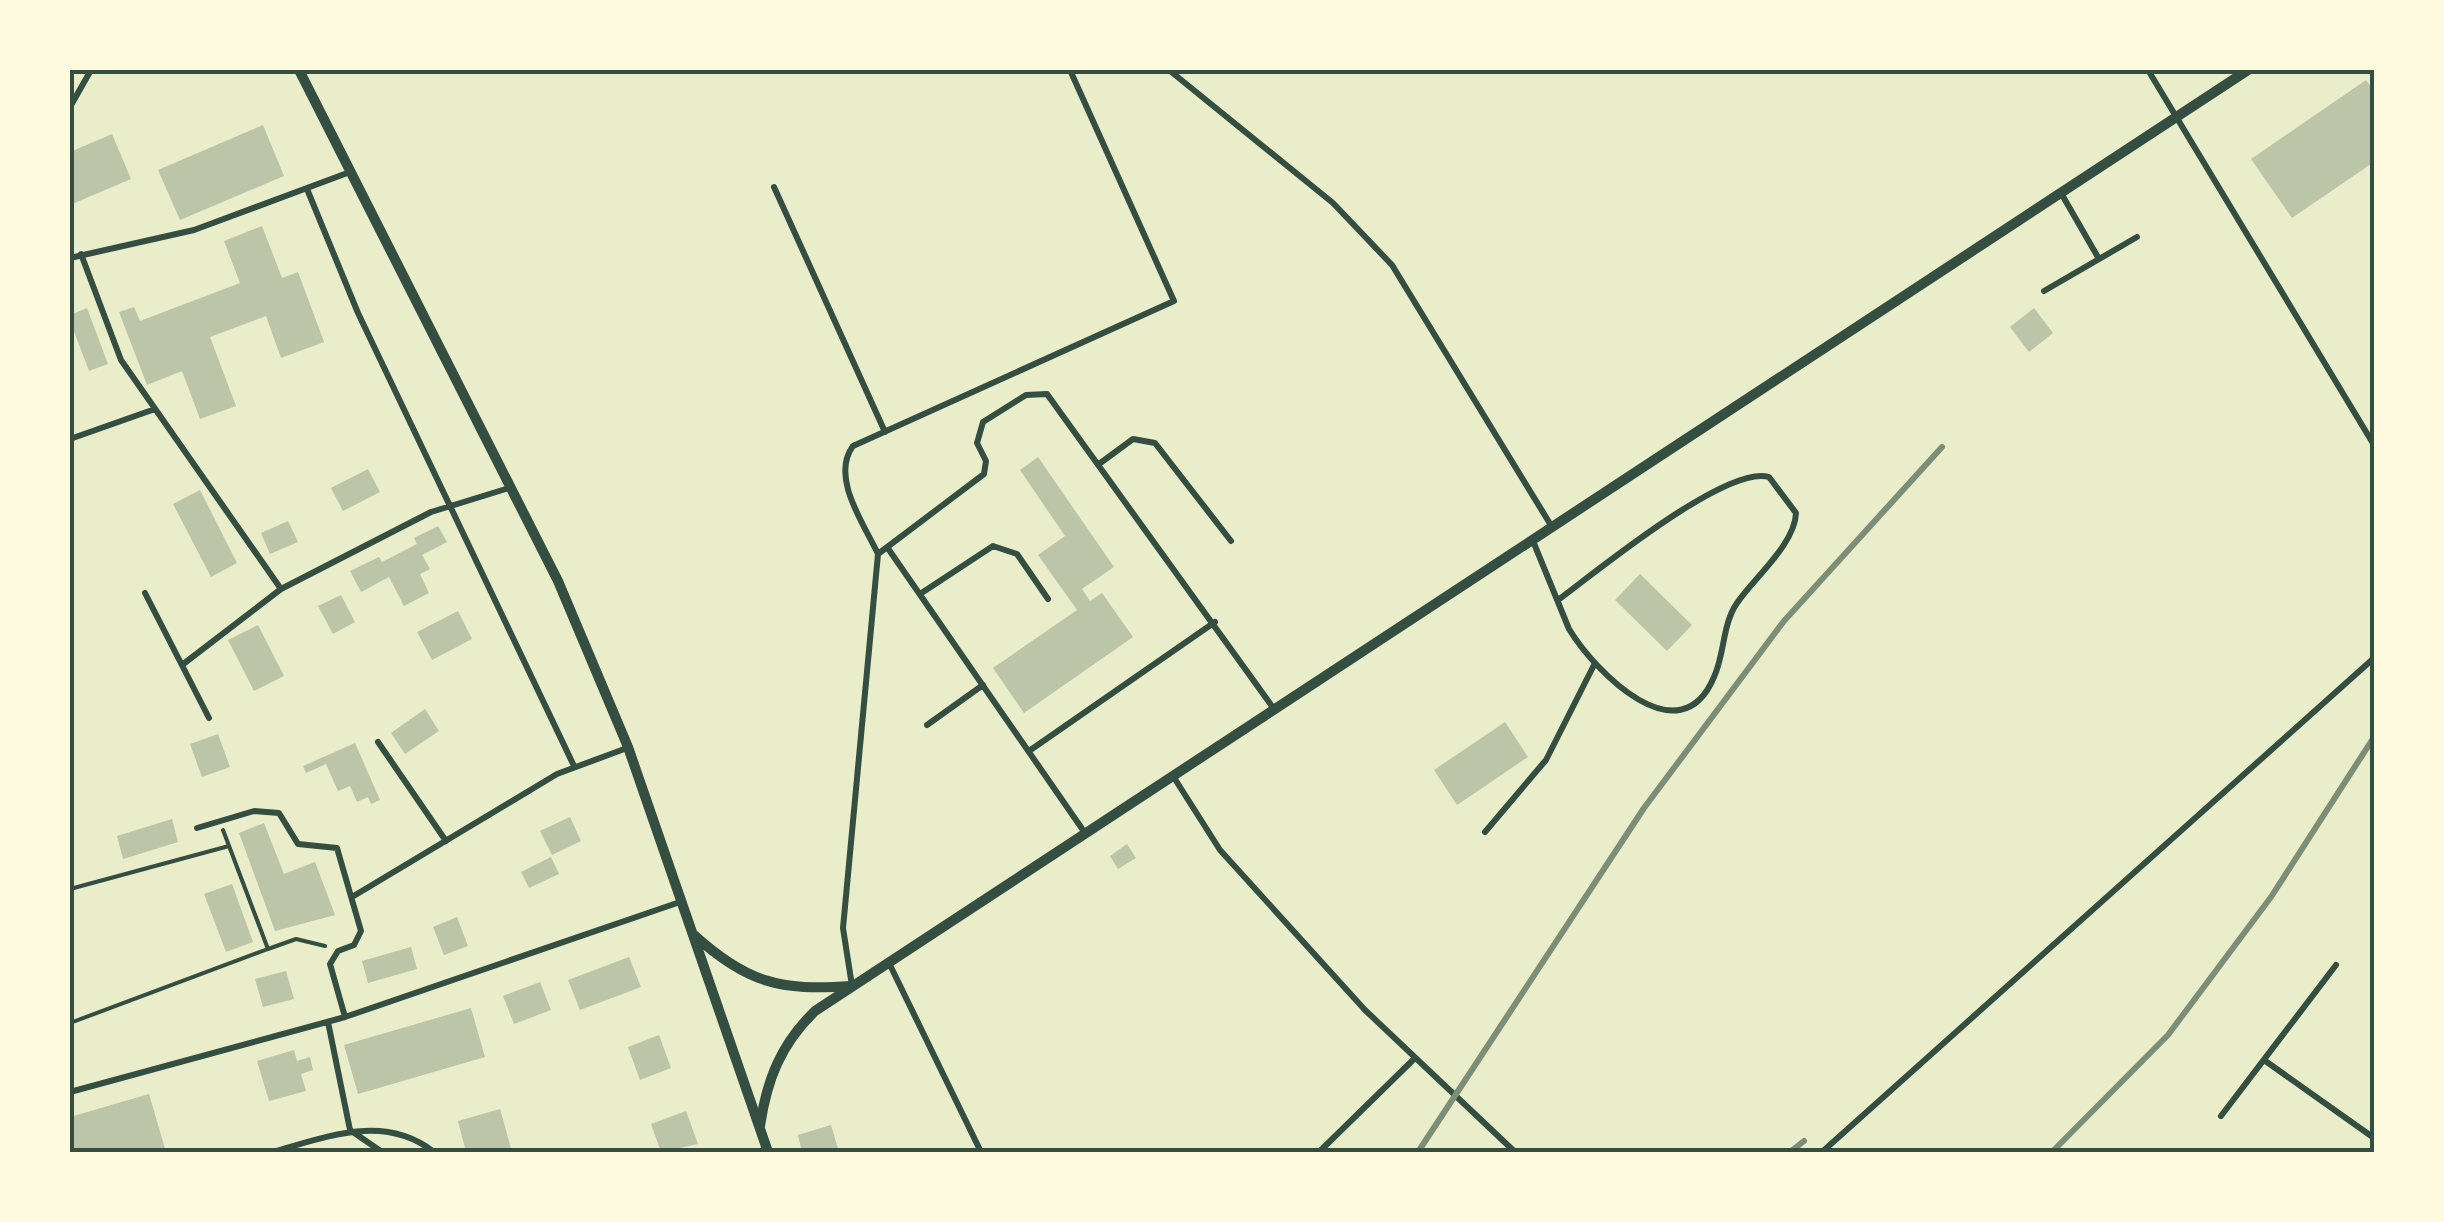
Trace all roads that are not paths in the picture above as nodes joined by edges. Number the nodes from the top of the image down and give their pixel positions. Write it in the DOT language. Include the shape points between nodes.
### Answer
graph roads {
  1 [pos="91,70"];
  2 [pos="299,70"];
  3 [pos="1070,70"];
  4 [pos="1169,70"];
  5 [pos="2148,70"];
  6 [pos="2248,70"];
  7 [pos="70,107"];
  8 [pos="2175,118"];
  9 [pos="351,172"];
  10 [pos="774,187"];
  11 [pos="307,189"];
  12 [pos="2061,193"];
  13 [pos="2137,237"];
  14 [pos="81,254"];
  15 [pos="70,258"];
  16 [pos="2100,259"];
  17 [pos="2044,292"];
  18 [pos="156,410"];
  19 [pos="885,432"];
  20 [pos="70,439"];
  21 [pos="2374,445"];
  22 [pos="1099,464"];
  23 [pos="510,488"];
  24 [pos="448,506"];
  25 [pos="1552,527"];
  26 [pos="1533,540"];
  27 [pos="1231,542"];
  28 [pos="887,547"];
  29 [pos="878,554"];
  30 [pos="281,589"];
  31 [pos="145,593"];
  32 [pos="920,594"];
  33 [pos="1048,598"];
  34 [pos="1558,600"];
  35 [pos="1215,622"];
  36 [pos="2374,658"];
  37 [pos="1595,662"];
  38 [pos="182,664"];
  39 [pos="983,686"];
  40 [pos="1274,710"];
  41 [pos="209,718"];
  42 [pos="926,725"];
  43 [pos="378,742"];
  44 [pos="628,747"];
  45 [pos="1029,751"];
  46 [pos="574,766"];
  47 [pos="1173,776"];
  48 [pos="197,828"];
  49 [pos="1485,832"];
  50 [pos="1085,833"];
  51 [pos="446,841"];
  52 [pos="352,897"];
  53 [pos="680,902"];
  54 [pos="692,932"];
  55 [pos="889,962"];
  56 [pos="2336,965"];
  57 [pos="852,986"];
  58 [pos="345,1017"];
  59 [pos="328,1022"];
  60 [pos="1415,1058"];
  61 [pos="2264,1060"];
  62 [pos="70,1092"];
  63 [pos="2220,1116"];
  64 [pos="760,1126"];
  65 [pos="350,1130"];
  66 [pos="2374,1138"];
  67 [pos="272,1152"];
  68 [pos="382,1152"];
  69 [pos="434,1152"];
  70 [pos="768,1152"];
  71 [pos="981,1152"];
  72 [pos="1319,1152"];
  73 [pos="1515,1152"];
  74 [pos="1822,1152"];
  1 -- 7 [label="lane"];
  2 -- 9 [label="street"];
  3 -- 19 [label="lane" via="1174,301"];
  4 -- 25 [label="lane" via="1333,203 1392,266"];
  5 -- 8 [label="lane"];
  6 -- 8 [label="street"];
  8 -- 12 [label="street"];
  8 -- 21 [label="lane"];
  9 -- 11 [label="lane"];
  9 -- 23 [label="street"];
  10 -- 19 [label="lane"];
  11 -- 14 [label="lane" via="194,230"];
  11 -- 24 [label="lane"];
  12 -- 16 [label="lane"];
  12 -- 25 [label="street"];
  13 -- 16 [label="lane"];
  14 -- 15 [label="lane"];
  14 -- 18 [label="lane" via="121,360"];
  16 -- 17 [label="lane"];
  18 -- 20 [label="lane"];
  18 -- 30 [label="lane"];
  19 -- 29 [label="lane" via="853,446 843,470"];
  22 -- 27 [label="lane" via="1133,439 1155,442"];
  22 -- 28 [label="lane" via="1047,394 1034,391 983,422 977,443 984,474"];
  22 -- 35 [label="lane"];
  23 -- 24 [label="lane"];
  23 -- 44 [label="street" via="558,581"];
  24 -- 30 [label="lane"];
  24 -- 46 [label="lane"];
  25 -- 26 [label="street"];
  26 -- 34 [label="lane"];
  26 -- 40 [label="street"];
  28 -- 29 [label="lane"];
  28 -- 32 [label="lane"];
  29 -- 57 [label="lane" via="843,928"];
  30 -- 38 [label="lane"];
  31 -- 38 [label="lane"];
  32 -- 33 [label="lane" via="993,546 1017,554"];
  32 -- 39 [label="lane"];
  34 -- 37 [label="lane" via="1569,629"];
  34 -- 37 [label="lane" via="1703,496 1750,476 1769,477 1791,503 1796,513 1790,532 1737,603 1714,680 1688,708 1652,710"];
  35 -- 40 [label="lane"];
  35 -- 45 [label="lane"];
  36 -- 74 [label="lane"];
  37 -- 49 [label="lane" via="1546,760"];
  38 -- 41 [label="lane"];
  39 -- 42 [label="lane"];
  39 -- 45 [label="lane"];
  40 -- 47 [label="street"];
  43 -- 51 [label="lane"];
  44 -- 46 [label="lane"];
  44 -- 53 [label="street"];
  45 -- 50 [label="lane"];
  46 -- 51 [label="lane"];
  47 -- 50 [label="street"];
  47 -- 60 [label="lane" via="1220,850"];
  48 -- 52 [label="lane" via="267,809 280,813 298,844 337,848"];
  50 -- 55 [label="street"];
  51 -- 52 [label="lane"];
  52 -- 58 [label="lane" via="360,938 330,964"];
  53 -- 54 [label="street"];
  53 -- 58 [label="lane"];
  54 -- 57 [label="street" via="724,962 757,979 798,990"];
  54 -- 64 [label="street"];
  55 -- 57 [label="street"];
  55 -- 71 [label="lane"];
  56 -- 61 [label="lane"];
  57 -- 64 [label="street" via="790,1036 766,1086"];
  58 -- 59 [label="lane"];
  59 -- 62 [label="lane"];
  59 -- 65 [label="lane"];
  60 -- 72 [label="lane"];
  60 -- 73 [label="lane"];
  61 -- 63 [label="lane"];
  61 -- 66 [label="lane"];
  64 -- 70 [label="street"];
  65 -- 67 [label="lane"];
  65 -- 68 [label="lane"];
  65 -- 69 [label="lane" via="401,1132"];
}
